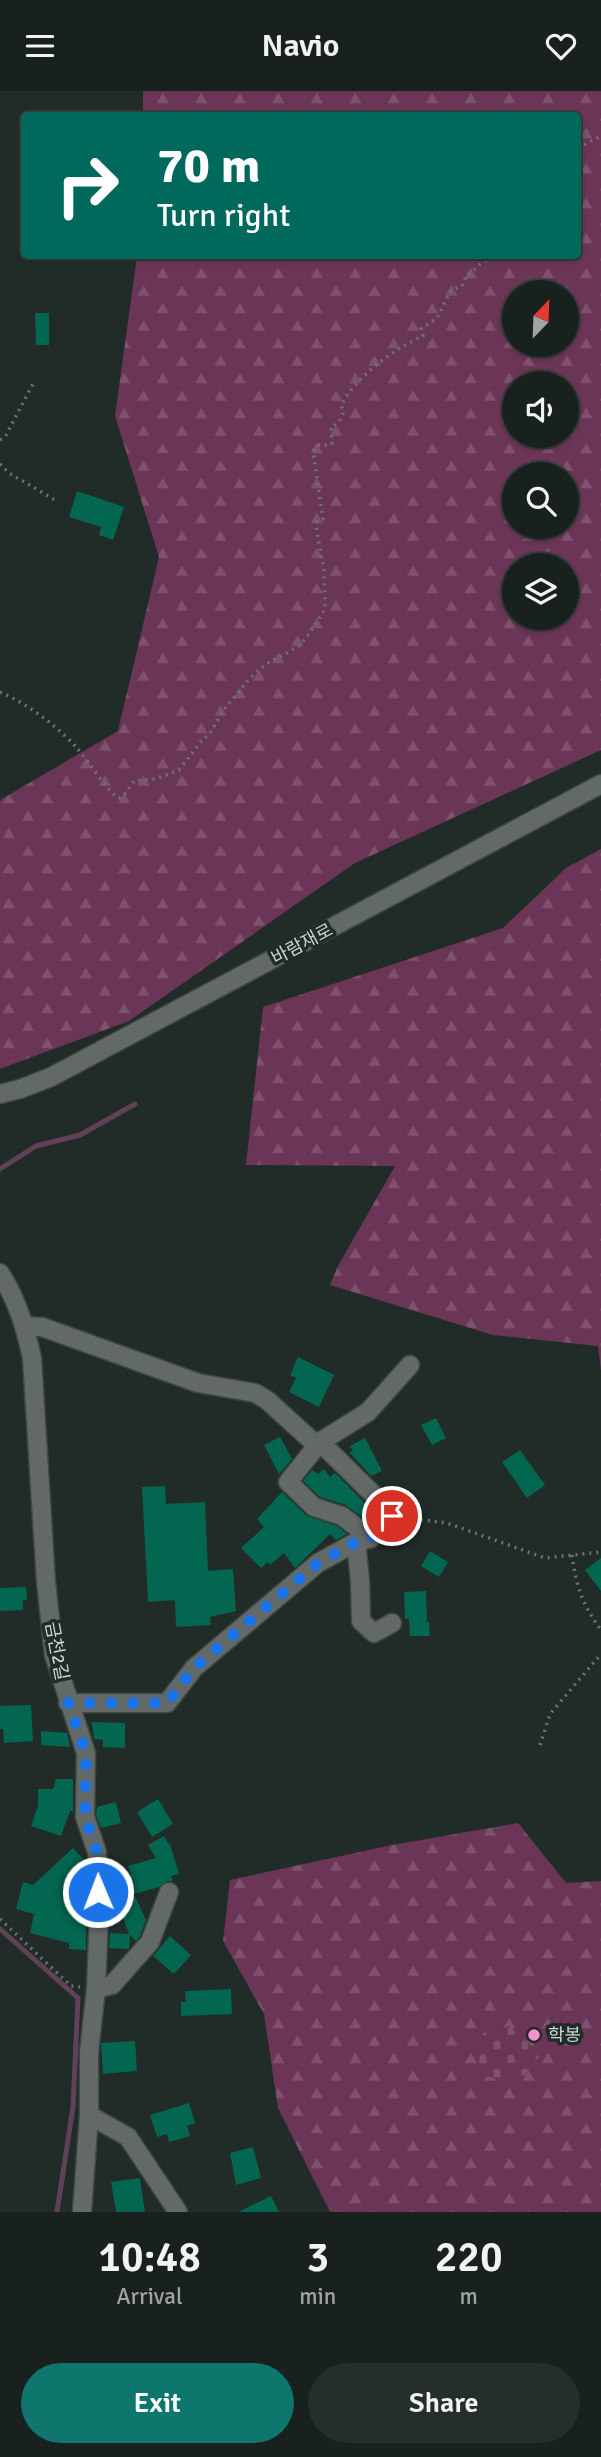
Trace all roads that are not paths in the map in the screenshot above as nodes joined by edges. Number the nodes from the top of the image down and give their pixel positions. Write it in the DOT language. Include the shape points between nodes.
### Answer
graph roads {
  1 [pos="601,784"];
  2 [pos="0,1094"];
  3 [pos="0,1273"];
  4 [pos="25,1326"];
  5 [pos="411,1365"];
  6 [pos="320,1442"];
  7 [pos="363,1540"];
  8 [pos="392,1623"];
  9 [pos="68,1703"];
  10 [pos="169,1892"];
  11 [pos="96,1989"];
  12 [pos="89,2115"];
  13 [pos="82,2212"];
  14 [pos="178,2212"];
  1 -- 2 [label="street, 바람재로" via="51,1077"];
  3 -- 4 [label="street, 금천2길" via="15,1296"];
  4 -- 6 [label="street" via="42,1327 198,1383 255,1393 312,1441"];
  4 -- 9 [label="street, 금천2길" via="32,1358 54,1655"];
  5 -- 6 [label="street" via="368,1412"];
  6 -- 7 [label="street" via="392,1516"];
  6 -- 7 [label="street" via="288,1482 314,1507 342,1516"];
  7 -- 8 [label="street" via="361,1621 374,1633"];
  7 -- 9 [label="street" via="318,1563 194,1668 167,1703"];
  9 -- 11 [label="street, 금천2길" via="86,1753 85,1817 97,1852"];
  10 -- 11 [label="street" via="150,1942 112,1985"];
  11 -- 12 [label="street, 금천2길"];
  12 -- 13 [label="street, 금천2길"];
  12 -- 14 [label="street" via="128,2137"];
}
